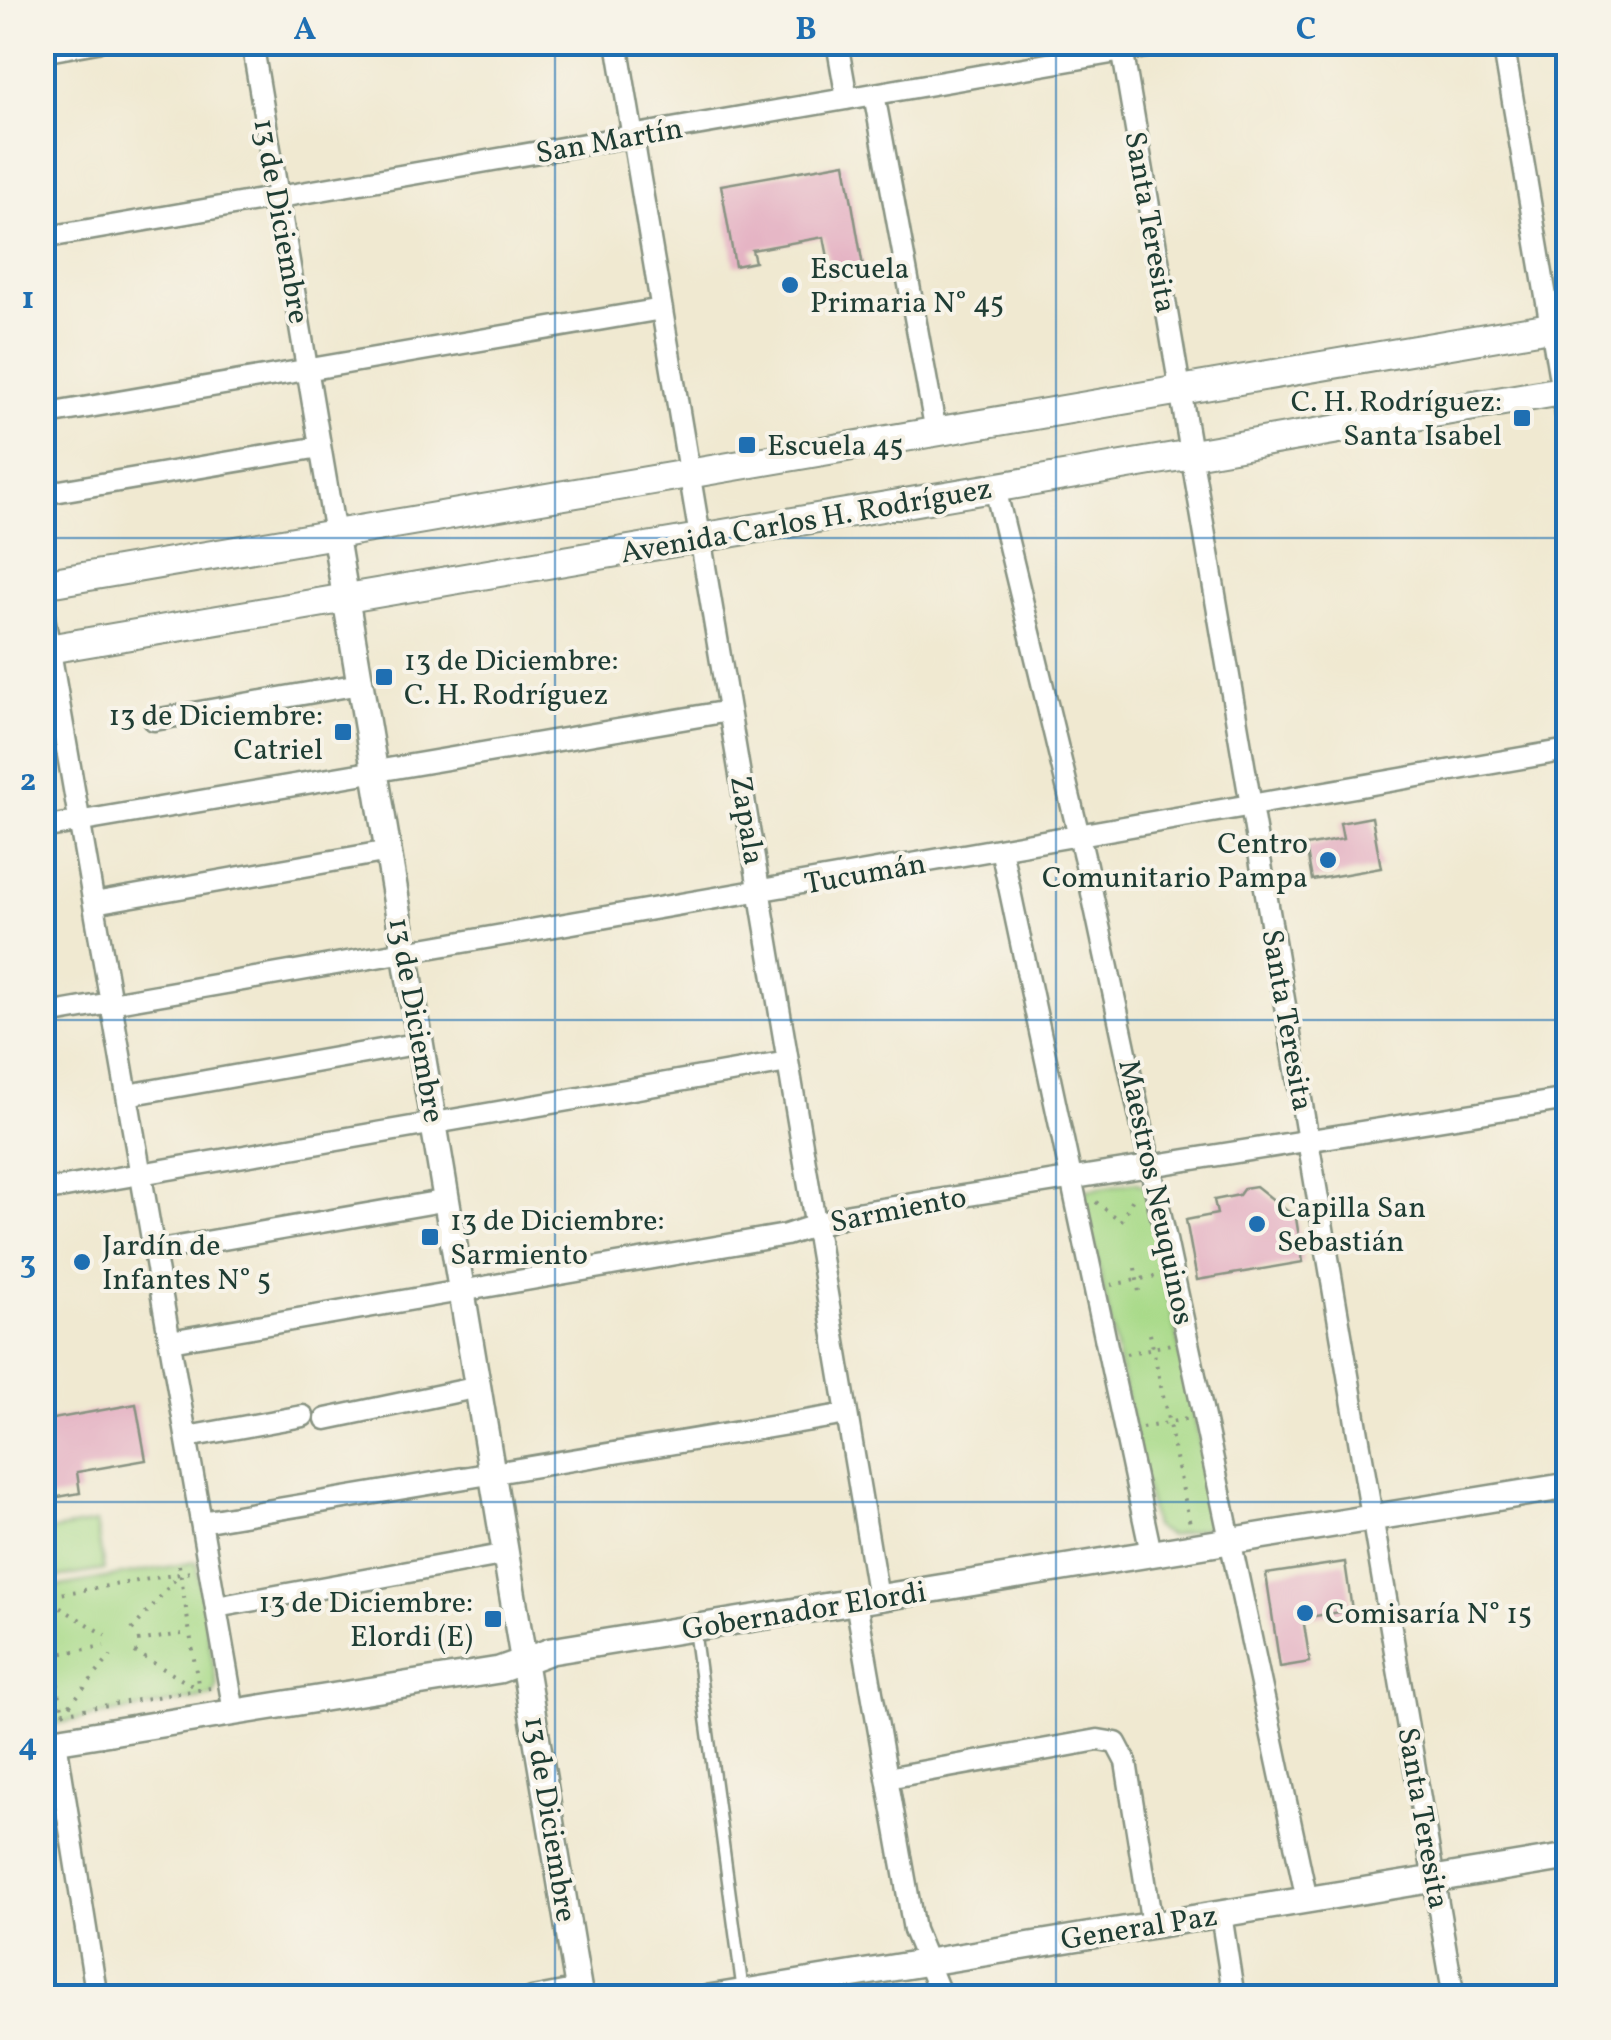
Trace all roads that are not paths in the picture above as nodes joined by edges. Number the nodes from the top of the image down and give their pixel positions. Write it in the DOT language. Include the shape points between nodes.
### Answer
graph roads {
  1 [pos="97,42"];
  2 [pos="252,42"];
  3 [pos="617,42"];
  4 [pos="837,42"];
  5 [pos="1175,42"];
  6 [pos="1503,42"];
  7 [pos="1122,47"];
  8 [pos="42,52"];
  9 [pos="874,94"];
  10 [pos="847,99"];
  11 [pos="633,136"];
  12 [pos="278,197"];
  13 [pos="42,238"];
  14 [pos="662,309"];
  15 [pos="1560,326"];
  16 [pos="307,370"];
  17 [pos="1180,390"];
  18 [pos="1565,390"];
  19 [pos="42,415"];
  20 [pos="1568,427"];
  21 [pos="936,432"];
  22 [pos="320,447"];
  23 [pos="1191,454"];
  24 [pos="690,474"];
  25 [pos="994,488"];
  26 [pos="42,494"];
  27 [pos="335,534"];
  28 [pos="700,538"];
  29 [pos="42,584"];
  30 [pos="346,598"];
  31 [pos="42,605"];
  32 [pos="46,650"];
  33 [pos="360,684"];
  34 [pos="730,711"];
  35 [pos="154,720"];
  36 [pos="1568,750"];
  37 [pos="375,772"];
  38 [pos="1251,806"];
  39 [pos="80,821"];
  40 [pos="42,828"];
  41 [pos="1079,836"];
  42 [pos="1001,849"];
  43 [pos="389,851"];
  44 [pos="760,891"];
  45 [pos="94,904"];
  46 [pos="406,952"];
  47 [pos="112,1003"];
  48 [pos="42,1016"];
  49 [pos="421,1044"];
  50 [pos="788,1062"];
  51 [pos="128,1095"];
  52 [pos="1568,1099"];
  53 [pos="435,1123"];
  54 [pos="1308,1140"];
  55 [pos="1151,1166"];
  56 [pos="141,1174"];
  57 [pos="1071,1178"];
  58 [pos="42,1191"];
  59 [pos="448,1200"];
  60 [pos="816,1225"];
  61 [pos="154,1251"];
  62 [pos="463,1291"];
  63 [pos="170,1342"];
  64 [pos="479,1388"];
  65 [pos="847,1414"];
  66 [pos="303,1416"];
  67 [pos="326,1419"];
  68 [pos="187,1437"];
  69 [pos="494,1474"];
  70 [pos="1568,1486"];
  71 [pos="1372,1518"];
  72 [pos="202,1522"];
  73 [pos="1232,1540"];
  74 [pos="1151,1553"];
  75 [pos="507,1554"];
  76 [pos="867,1600"];
  77 [pos="216,1607"];
  78 [pos="694,1628"];
  79 [pos="525,1660"];
  80 [pos="234,1712"];
  81 [pos="54,1735"];
  82 [pos="887,1778"];
  83 [pos="1568,1857"];
  84 [pos="1434,1879"];
  85 [pos="1306,1900"];
  86 [pos="1221,1914"];
  87 [pos="1152,1925"];
  88 [pos="928,1962"];
  89 [pos="580,1993"];
  90 [pos="756,1993"];
  91 [pos="97,1998"];
  92 [pos="532,1998"];
  93 [pos="709,1998"];
  94 [pos="942,1998"];
  95 [pos="1234,1998"];
  96 [pos="1454,1998"];
  1 -- 8 [label="street"];
  2 -- 12 [label="street, 13 de Diciembre"];
  3 -- 11 [label="street, Zapala"];
  4 -- 10 [label="street"];
  5 -- 7 [label="street, San Martín"];
  6 -- 15 [label="street"];
  7 -- 9 [label="street, San Martín"];
  7 -- 17 [label="street, Santa Teresita"];
  9 -- 10 [label="street, San Martín"];
  9 -- 21 [label="street"];
  10 -- 11 [label="street, San Martín"];
  11 -- 12 [label="street, San Martín"];
  11 -- 14 [label="street, Zapala"];
  12 -- 13 [label="street, San Martín"];
  12 -- 16 [label="street, 13 de Diciembre"];
  14 -- 16 [label="street"];
  14 -- 24 [label="street, Zapala"];
  15 -- 17 [label="main road"];
  15 -- 18 [label="street"];
  16 -- 19 [label="street"];
  16 -- 22 [label="street, 13 de Diciembre"];
  17 -- 21 [label="main road"];
  17 -- 23 [label="street, Santa Teresita"];
  18 -- 20 [label="street"];
  18 -- 23 [label="main road, Avenida Carlos H. Rodríguez"];
  21 -- 24 [label="main road"];
  22 -- 26 [label="street"];
  22 -- 27 [label="street, 13 de Diciembre"];
  23 -- 25 [label="main road, Avenida Carlos H. Rodríguez"];
  23 -- 38 [label="street, Santa Teresita"];
  24 -- 27 [label="main road"];
  24 -- 28 [label="street, Zapala"];
  25 -- 28 [label="main road, Avenida Carlos H. Rodríguez"];
  25 -- 41 [label="street, Maestros Neuquinos"];
  27 -- 29 [label="main road"];
  27 -- 30 [label="street, 13 de Diciembre"];
  28 -- 30 [label="main road, Avenida Carlos H. Rodríguez"];
  28 -- 34 [label="street, Zapala"];
  30 -- 32 [label="main road, Avenida Carlos H. Rodríguez"];
  30 -- 33 [label="street, 13 de Diciembre"];
  31 -- 32 [label="street"];
  32 -- 39 [label="street"];
  33 -- 35 [label="street"];
  33 -- 37 [label="street, 13 de Diciembre"];
  34 -- 37 [label="street"];
  34 -- 44 [label="street, Zapala"];
  36 -- 38 [label="street, Tucumán"];
  37 -- 39 [label="street"];
  37 -- 43 [label="street, 13 de Diciembre"];
  38 -- 41 [label="street, Tucumán"];
  38 -- 54 [label="street, Santa Teresita"];
  39 -- 40 [label="street"];
  39 -- 45 [label="street"];
  41 -- 42 [label="street, Tucumán"];
  41 -- 55 [label="street, Maestros Neuquinos"];
  42 -- 44 [label="street, Tucumán"];
  42 -- 57 [label="street"];
  43 -- 45 [label="street"];
  43 -- 46 [label="street, 13 de Diciembre"];
  44 -- 46 [label="street, Tucumán"];
  44 -- 50 [label="street, Zapala"];
  45 -- 47 [label="street"];
  46 -- 47 [label="street, Tucumán"];
  46 -- 49 [label="street, 13 de Diciembre"];
  47 -- 48 [label="street, Tucumán"];
  47 -- 51 [label="street"];
  49 -- 51 [label="street"];
  49 -- 53 [label="street, 13 de Diciembre"];
  50 -- 53 [label="street"];
  50 -- 60 [label="street, Zapala"];
  51 -- 56 [label="street"];
  52 -- 54 [label="street, Sarmiento"];
  53 -- 56 [label="street"];
  53 -- 59 [label="street, 13 de Diciembre"];
  54 -- 55 [label="street, Sarmiento"];
  54 -- 71 [label="street, Santa Teresita"];
  55 -- 57 [label="street, Sarmiento"];
  55 -- 73 [label="street, Maestros Neuquinos"];
  56 -- 58 [label="street"];
  56 -- 61 [label="street"];
  57 -- 60 [label="street, Sarmiento"];
  57 -- 74 [label="street"];
  59 -- 61 [label="street"];
  59 -- 62 [label="street, 13 de Diciembre"];
  60 -- 62 [label="street, Sarmiento"];
  60 -- 65 [label="street, Zapala"];
  61 -- 63 [label="street"];
  62 -- 63 [label="street, Sarmiento"];
  62 -- 64 [label="street, 13 de Diciembre"];
  63 -- 68 [label="street"];
  64 -- 67 [label="street"];
  64 -- 69 [label="street, 13 de Diciembre"];
  65 -- 69 [label="street"];
  65 -- 76 [label="street, Zapala"];
  66 -- 68 [label="street"];
  68 -- 72 [label="street"];
  69 -- 72 [label="street"];
  69 -- 75 [label="street, 13 de Diciembre"];
  70 -- 71 [label="street, Gobernador Elordi"];
  71 -- 73 [label="street, Gobernador Elordi"];
  71 -- 84 [label="street, Santa Teresita"];
  72 -- 77 [label="street"];
  73 -- 74 [label="street, Gobernador Elordi"];
  73 -- 85 [label="street, Maestros Neuquinos"];
  74 -- 76 [label="street, Gobernador Elordi"];
  75 -- 77 [label="street"];
  75 -- 79 [label="street, 13 de Diciembre"];
  76 -- 78 [label="street, Gobernador Elordi"];
  76 -- 82 [label="street, Zapala"];
  77 -- 80 [label="street"];
  78 -- 79 [label="street, Gobernador Elordi"];
  78 -- 90 [label="lane"];
  79 -- 80 [label="street, Gobernador Elordi" via="499,1670"];
  79 -- 89 [label="street, 13 de Diciembre"];
  80 -- 81 [label="street, Gobernador Elordi"];
  81 -- 91 [label="street"];
  82 -- 87 [label="street" via="1098,1740 1116,1743 1126,1762"];
  82 -- 88 [label="street, Zapala" via="914,1930"];
  83 -- 84 [label="street, General Paz"];
  84 -- 85 [label="street, General Paz"];
  84 -- 96 [label="street, Santa Teresita"];
  85 -- 86 [label="street, General Paz"];
  86 -- 87 [label="street, General Paz"];
  86 -- 95 [label="street"];
  87 -- 88 [label="street, General Paz"];
  88 -- 90 [label="street, General Paz"];
  88 -- 94 [label="street, Zapala"];
  89 -- 92 [label="street"];
  90 -- 93 [label="street, General Paz"];
}
